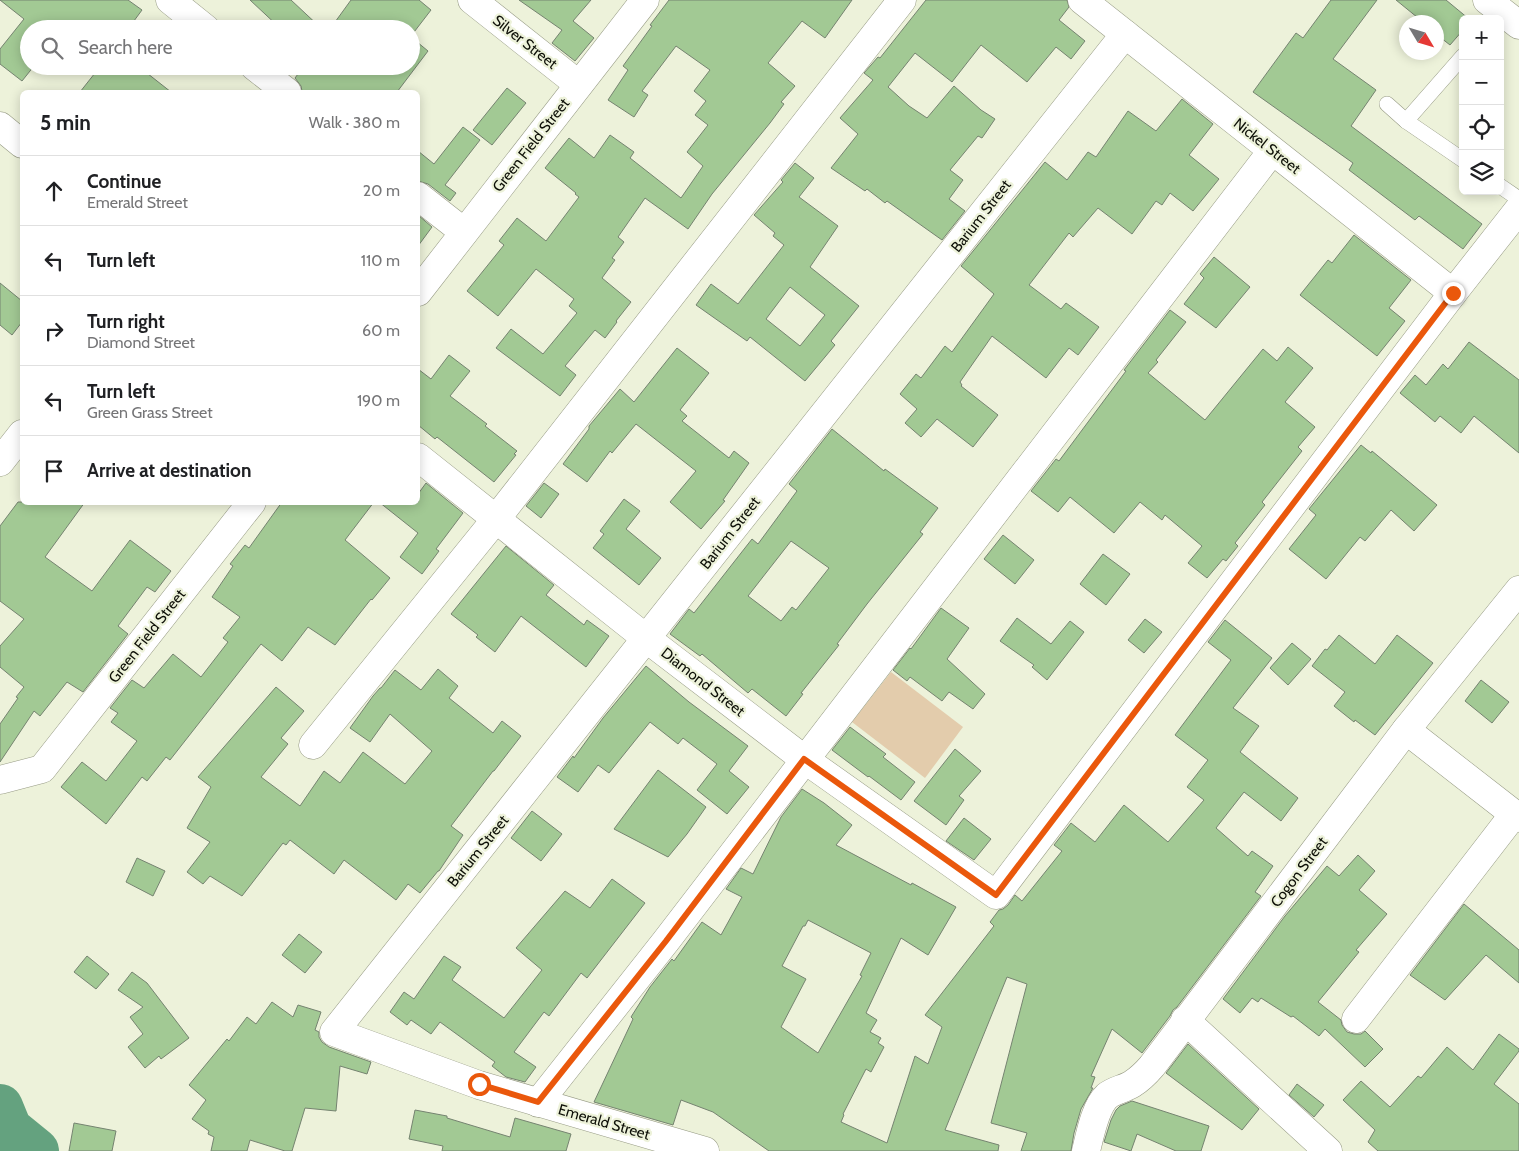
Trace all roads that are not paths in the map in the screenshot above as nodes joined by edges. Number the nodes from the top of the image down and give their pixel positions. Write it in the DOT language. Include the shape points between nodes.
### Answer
graph roads {
  1 [pos="170,0"];
  2 [pos="472,0"];
  3 [pos="645,0"];
  4 [pos="902,0"];
  5 [pos="1082,0"];
  6 [pos="195,20"];
  7 [pos="1125,34"];
  8 [pos="1459,60"];
  9 [pos="265,75"];
  10 [pos="578,84"];
  11 [pos="284,90"];
  12 [pos="1387,104"];
  13 [pos="1406,121"];
  14 [pos="1272,150"];
  15 [pos="1459,157"];
  16 [pos="1504,189"];
  17 [pos="420,198"];
  18 [pos="1519,199"];
  19 [pos="1519,209"];
  20 [pos="464,232"];
  21 [pos="420,289"];
  22 [pos="1453,293"];
  23 [pos="20,437"];
  24 [pos="420,459"];
  25 [pos="0,462"];
  26 [pos="250,505"];
  27 [pos="496,519"];
  28 [pos="1519,590"];
  29 [pos="647,639"];
  30 [pos="1406,730"];
  31 [pos="313,745"];
  32 [pos="804,759"];
  33 [pos="0,780"];
  34 [pos="1516,816"];
  35 [pos="1356,1019"];
  36 [pos="1185,1020"];
  37 [pos="334,1032"];
  38 [pos="538,1102"];
  39 [pos="705,1151"];
  40 [pos="1086,1151"];
  41 [pos="1328,1151"];
  1 -- 6 [label="street"];
  2 -- 10 [label="street, Silver Street"];
  3 -- 10 [label="street, Green Field Street"];
  4 -- 27 [label="street"];
  5 -- 7 [label="street, Nickel Street"];
  7 -- 14 [label="street, Nickel Street"];
  7 -- 29 [label="street, Barium Street"];
  8 -- 13 [label="lane"];
  9 -- 11 [label="street"];
  10 -- 20 [label="street, Green Field Street"];
  12 -- 13 [label="lane"];
  13 -- 15 [label="lane"];
  14 -- 22 [label="street, Nickel Street"];
  14 -- 32 [label="street"];
  16 -- 18 [label="lane"];
  17 -- 20 [label="street"];
  19 -- 22 [label="street"];
  20 -- 21 [label="street, Green Field Street"];
  22 -- 32 [label="street, Diamond Street" via="996,895"];
  23 -- 25 [label="street"];
  24 -- 27 [label="street, Diamond Street"];
  26 -- 33 [label="street, Green Field Street" via="42,769"];
  27 -- 29 [label="street, Diamond Street"];
  27 -- 31 [label="street"];
  28 -- 30 [label="street, Cogon Street"];
  29 -- 32 [label="street, Diamond Street"];
  29 -- 37 [label="street, Barium Street"];
  30 -- 34 [label="street"];
  30 -- 36 [label="street, Cogon Street"];
  32 -- 38 [label="street"];
  34 -- 35 [label="street"];
  36 -- 40 [label="street, Cogon Street" via="1141,1078 1107,1096 1100,1105"];
  36 -- 41 [label="street"];
  37 -- 38 [label="street, Emerald Street"];
  38 -- 39 [label="street, Emerald Street"];
}
